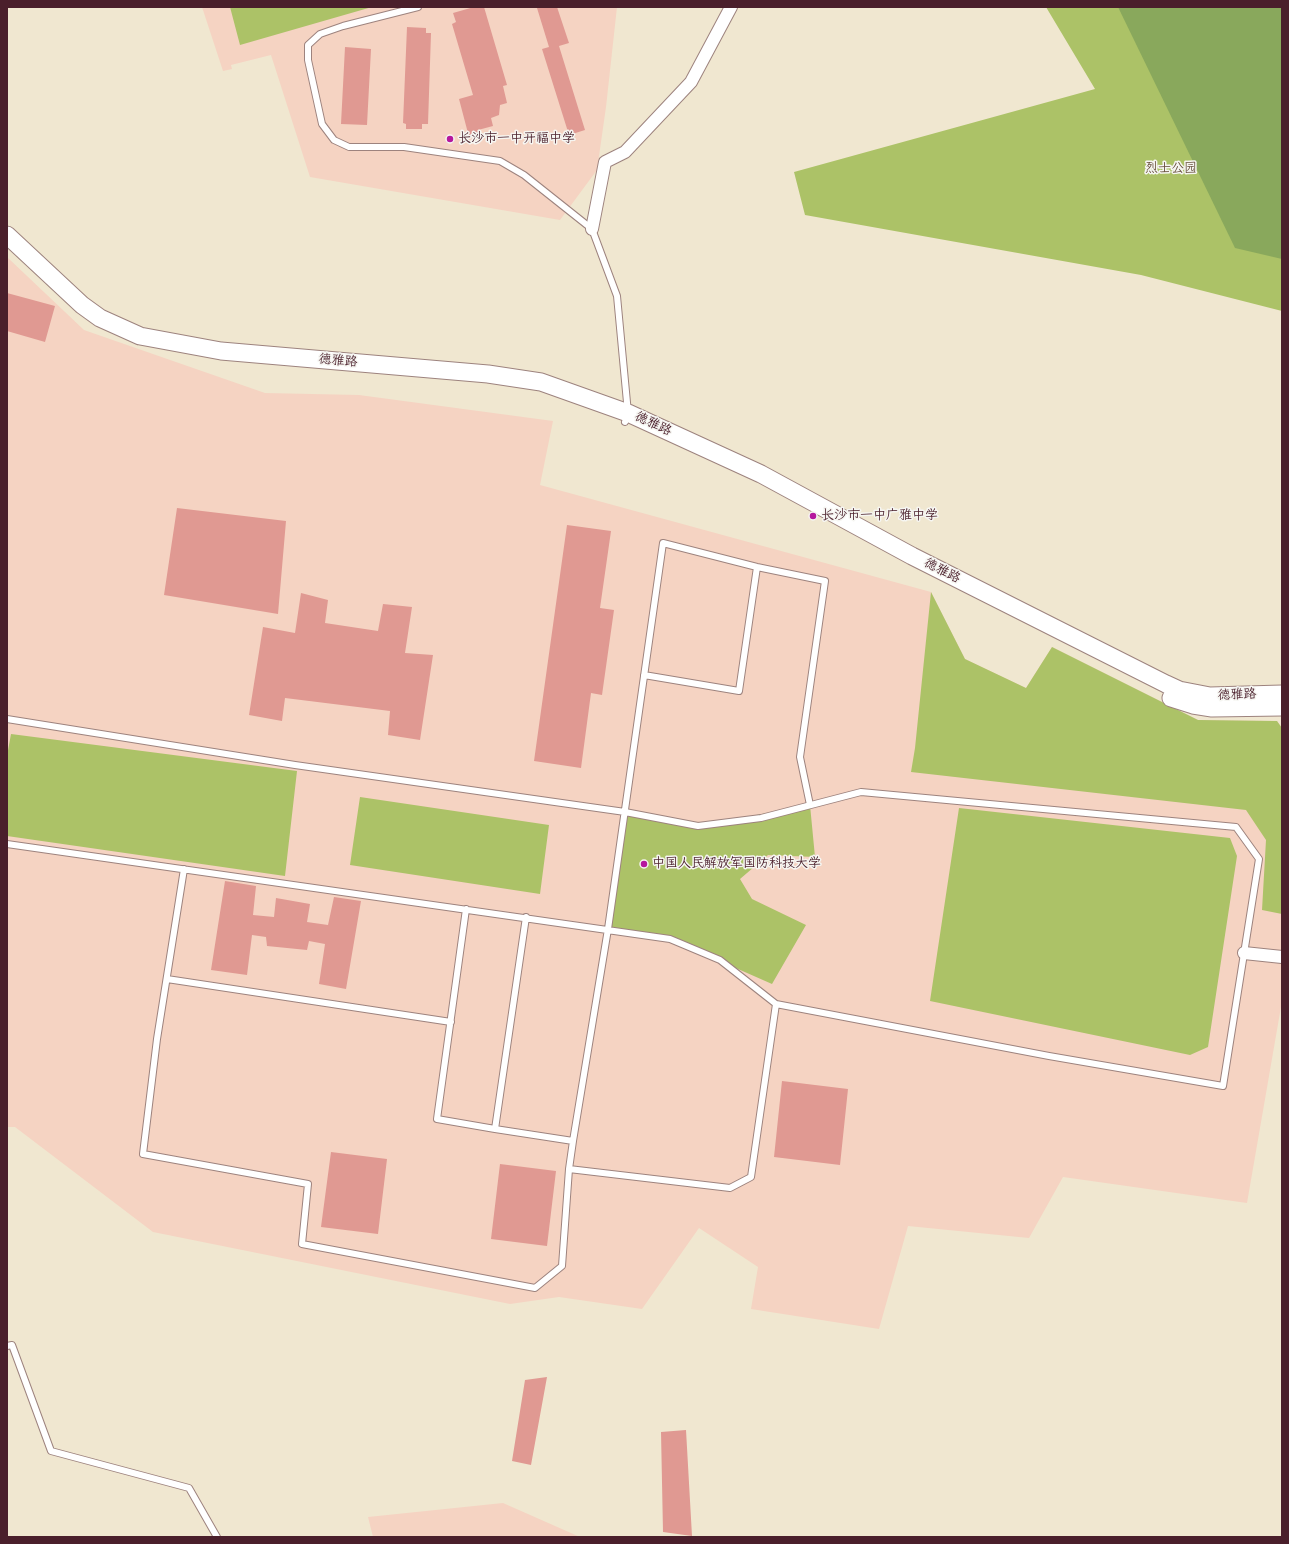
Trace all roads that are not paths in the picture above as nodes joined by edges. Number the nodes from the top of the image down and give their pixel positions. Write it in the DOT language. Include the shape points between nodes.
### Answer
graph roads {
  1 [pos="418,7"];
  2 [pos="731,7"];
  3 [pos="592,229"];
  4 [pos="7,235"];
  5 [pos="7,246"];
  6 [pos="627,417"];
  7 [pos="757,567"];
  8 [pos="644,675"];
  9 [pos="1282,694"];
  10 [pos="1282,707"];
  11 [pos="7,719"];
  12 [pos="810,805"];
  13 [pos="624,812"];
  14 [pos="7,844"];
  15 [pos="184,869"];
  16 [pos="466,909"];
  17 [pos="526,917"];
  18 [pos="608,929"];
  19 [pos="1244,953"];
  20 [pos="1282,956"];
  21 [pos="167,979"];
  22 [pos="776,1004"];
  23 [pos="451,1022"];
  24 [pos="495,1129"];
  25 [pos="573,1141"];
  26 [pos="569,1170"];
  27 [pos="7,1346"];
  28 [pos="217,1537"];
  1 -- 3 [label="lane" via="343,26 320,34 308,45 308,60 322,124 334,140 349,147 404,147 500,161 524,175"];
  2 -- 3 [label="street" via="691,82 625,152 605,162"];
  3 -- 6 [label="lane" via="617,296"];
  4 -- 6 [label="street, 德雅路" via="82,305 100,318 140,336 221,351 488,374 541,382"];
  5 -- 6 [label="street, 德雅路" via="73,308 91,321 142,343 222,359 537,389"];
  6 -- 9 [label="street, 德雅路" via="761,474 912,556 1179,690 1210,696"];
  6 -- 10 [label="street, 德雅路" via="758,483 907,566 1173,699 1212,708"];
  7 -- 8 [label="lane" via="739,691"];
  7 -- 8 [label="lane" via="663,543"];
  7 -- 12 [label="lane" via="825,581 800,757"];
  8 -- 13 [label="lane"];
  11 -- 13 [label="lane" via="295,765"];
  12 -- 13 [label="lane" via="761,818 698,826"];
  12 -- 19 [label="lane" via="862,792 1236,827 1259,859"];
  13 -- 18 [label="lane"];
  14 -- 15 [label="lane"];
  15 -- 16 [label="lane"];
  15 -- 21 [label="lane"];
  16 -- 17 [label="lane"];
  16 -- 23 [label="lane"];
  17 -- 18 [label="lane"];
  17 -- 24 [label="lane"];
  18 -- 22 [label="lane" via="670,939 720,960"];
  18 -- 25 [label="lane"];
  19 -- 20 [label="street"];
  19 -- 22 [label="lane" via="1223,1086"];
  21 -- 23 [label="lane"];
  21 -- 26 [label="lane" via="143,1154 308,1184 302,1244 535,1288 562,1266"];
  22 -- 26 [label="lane" via="751,1177 730,1188"];
  23 -- 24 [label="lane" via="437,1119"];
  24 -- 25 [label="lane"];
  25 -- 26 [label="lane"];
  27 -- 28 [label="lane" via="12,1345 51,1451 189,1488"];
}
